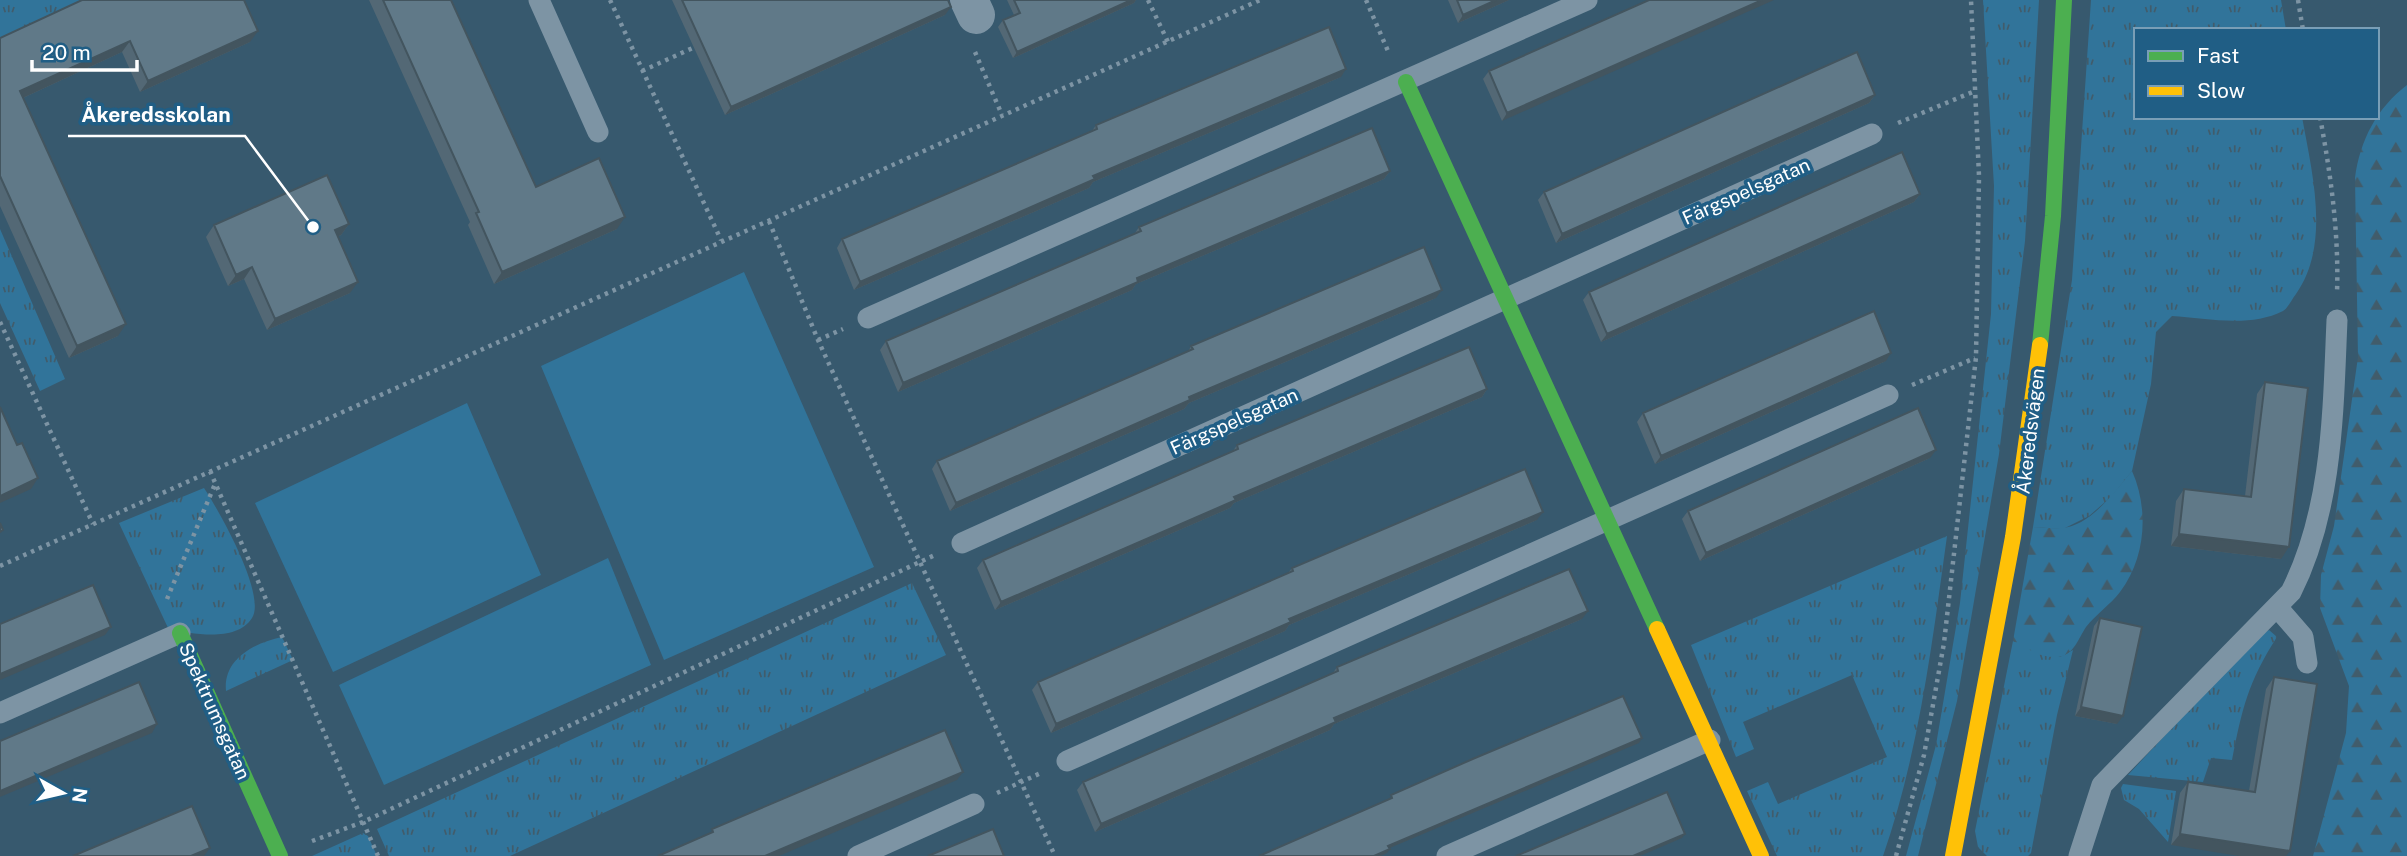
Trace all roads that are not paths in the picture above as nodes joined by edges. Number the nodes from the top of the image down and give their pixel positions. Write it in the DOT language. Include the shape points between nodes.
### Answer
graph roads {
  1 [pos="539,0"];
  2 [pos="1587,0"];
  3 [pos="2064,0"];
  4 [pos="1406,82"];
  5 [pos="598,132"];
  6 [pos="1872,134"];
  7 [pos="1506,299"];
  8 [pos="868,318"];
  9 [pos="2337,320"];
  10 [pos="1888,395"];
  11 [pos="1607,518"];
  12 [pos="962,542"];
  13 [pos="2277,607"];
  14 [pos="180,633"];
  15 [pos="2306,663"];
  16 [pos="0,713"];
  17 [pos="1710,740"];
  18 [pos="1067,761"];
  19 [pos="974,804"];
  20 [pos="278,855"];
  21 [pos="858,856"];
  22 [pos="1447,856"];
  23 [pos="1761,856"];
  24 [pos="1953,856"];
  25 [pos="2079,856"];
  1 -- 5 [label="lane"];
  2 -- 4 [label="lane"];
  3 -- 24 [label="street, Åkeredsvägen" via="2050,251 2028,451 1999,636"];
  4 -- 7 [label="street"];
  4 -- 8 [label="lane"];
  6 -- 7 [label="lane, Färgspelsgatan"];
  7 -- 11 [label="street"];
  7 -- 12 [label="lane, Färgspelsgatan"];
  9 -- 13 [label="lane" via="2333,415 2320,506 2307,560 2291,592"];
  10 -- 11 [label="lane"];
  11 -- 17 [label="street"];
  11 -- 18 [label="lane"];
  13 -- 15 [label="lane" via="2303,637"];
  13 -- 25 [label="lane" via="2102,785"];
  14 -- 16 [label="lane, Spektrumsgatan"];
  14 -- 20 [label="street, Spektrumsgatan"];
  17 -- 22 [label="lane"];
  17 -- 23 [label="street"];
  19 -- 21 [label="lane"];
}
